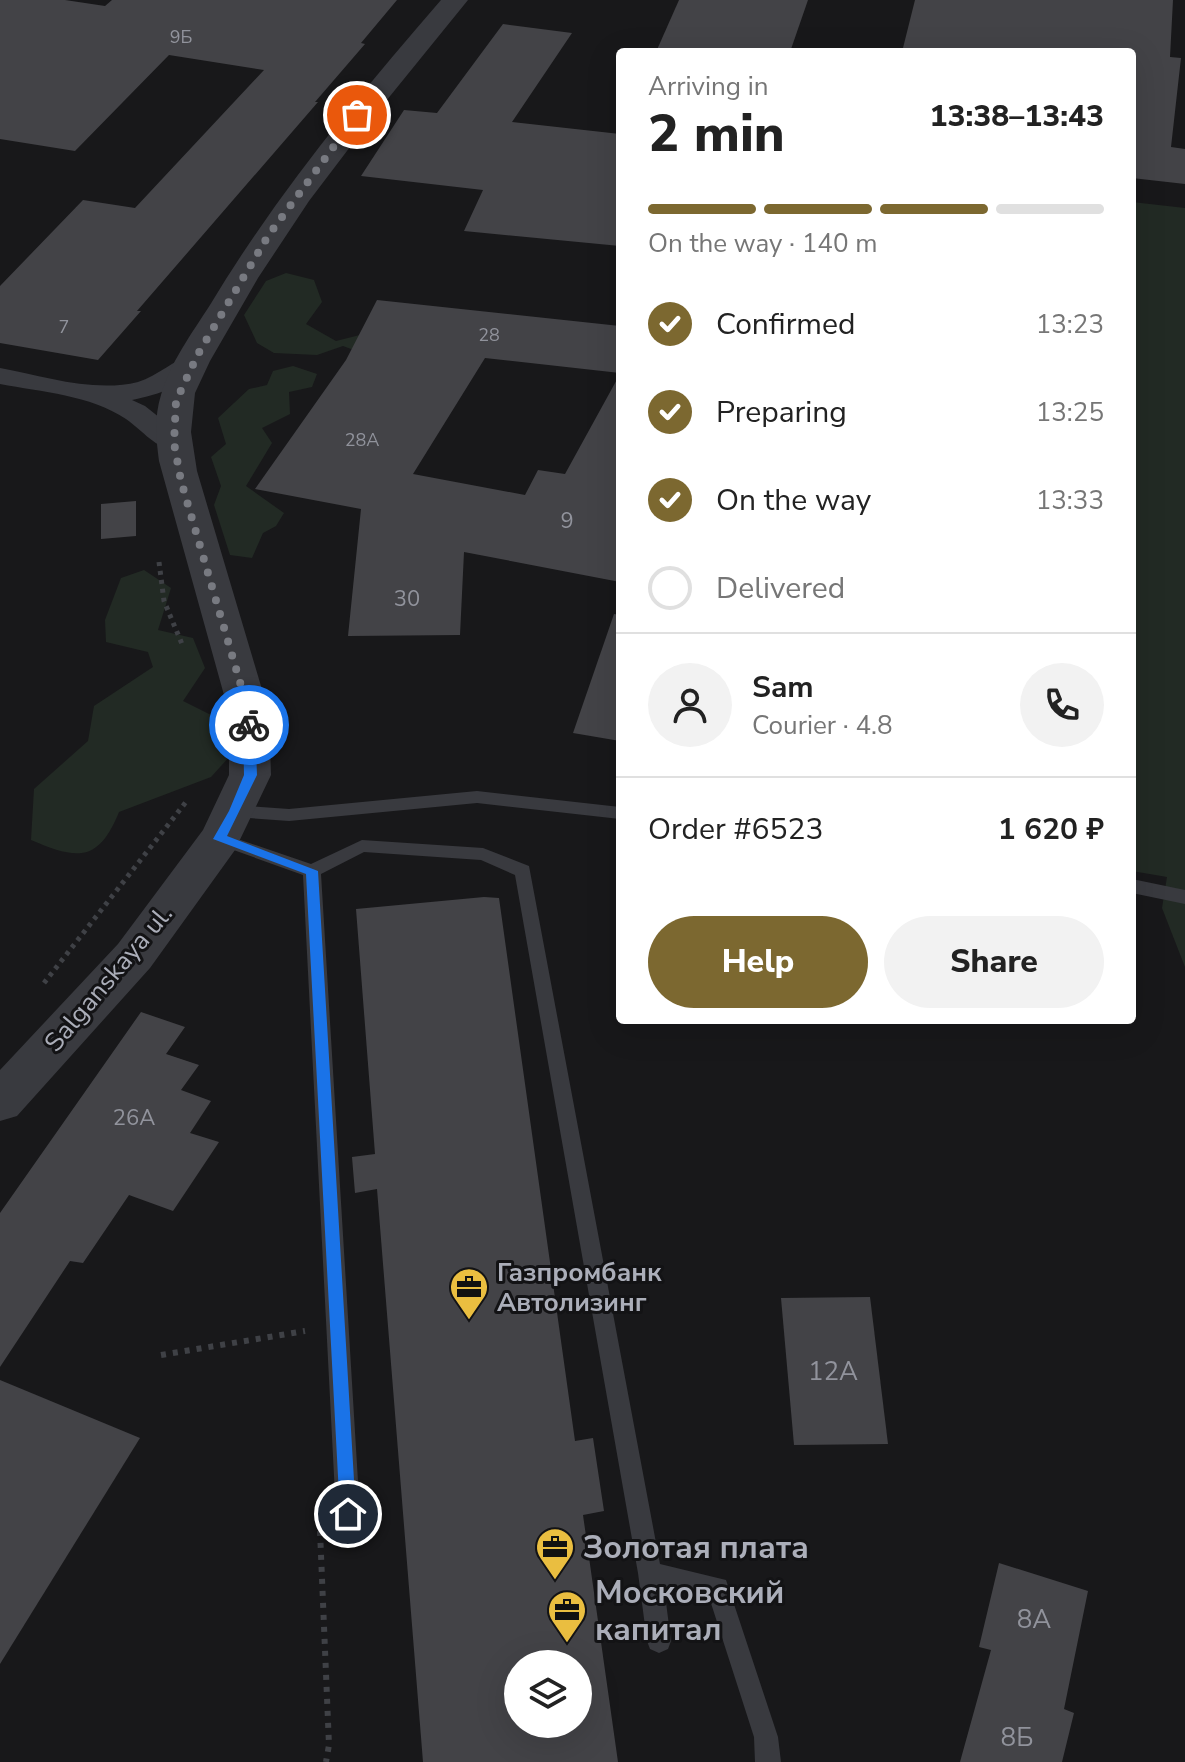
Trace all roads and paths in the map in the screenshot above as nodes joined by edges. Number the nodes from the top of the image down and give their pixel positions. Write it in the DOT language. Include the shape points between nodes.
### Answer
graph roads {
  1 [pos="455,0"];
  2 [pos="194,362"];
  3 [pos="0,376"];
  4 [pos="98,394"];
  5 [pos="174,443"];
  6 [pos="159,557"];
  7 [pos="186,654"];
  8 [pos="191,796"];
  9 [pos="616,813"];
  10 [pos="228,825"];
  11 [pos="312,871"];
  12 [pos="1136,887"];
  13 [pos="1185,897"];
  14 [pos="42,986"];
  15 [pos="0,1102"];
  16 [pos="310,1330"];
  17 [pos="161,1355"];
  18 [pos="348,1514"];
  19 [pos="319,1518"];
  20 [pos="650,1573"];
  21 [pos="659,1641"];
  22 [pos="326,1762"];
  23 [pos="768,1762"];
  1 -- 2 [label="street, Salganskaya ul." via="292,200"];
  2 -- 4 [label="street" via="140,392"];
  2 -- 5 [label="street, Salganskaya ul." via="176,401"];
  3 -- 4 [label="street"];
  4 -- 5 [label="street" via="135,412"];
  5 -- 10 [label="street, Salganskaya ul." via="249,713 250,775"];
  6 -- 7 [label="path" via="164,601"];
  8 -- 14 [label="path"];
  9 -- 10 [label="lane" via="477,797"];
  10 -- 11 [label="lane"];
  10 -- 15 [label="street, Salganskaya ul." via="134,956"];
  11 -- 18 [label="lane"];
  11 -- 20 [label="lane" via="362,846 483,854 523,871"];
  12 -- 13 [label="lane"];
  16 -- 17 [label="path"];
  19 -- 22 [label="path"];
  20 -- 21 [label="lane"];
  20 -- 23 [label="lane" via="718,1588 766,1737"];
}
